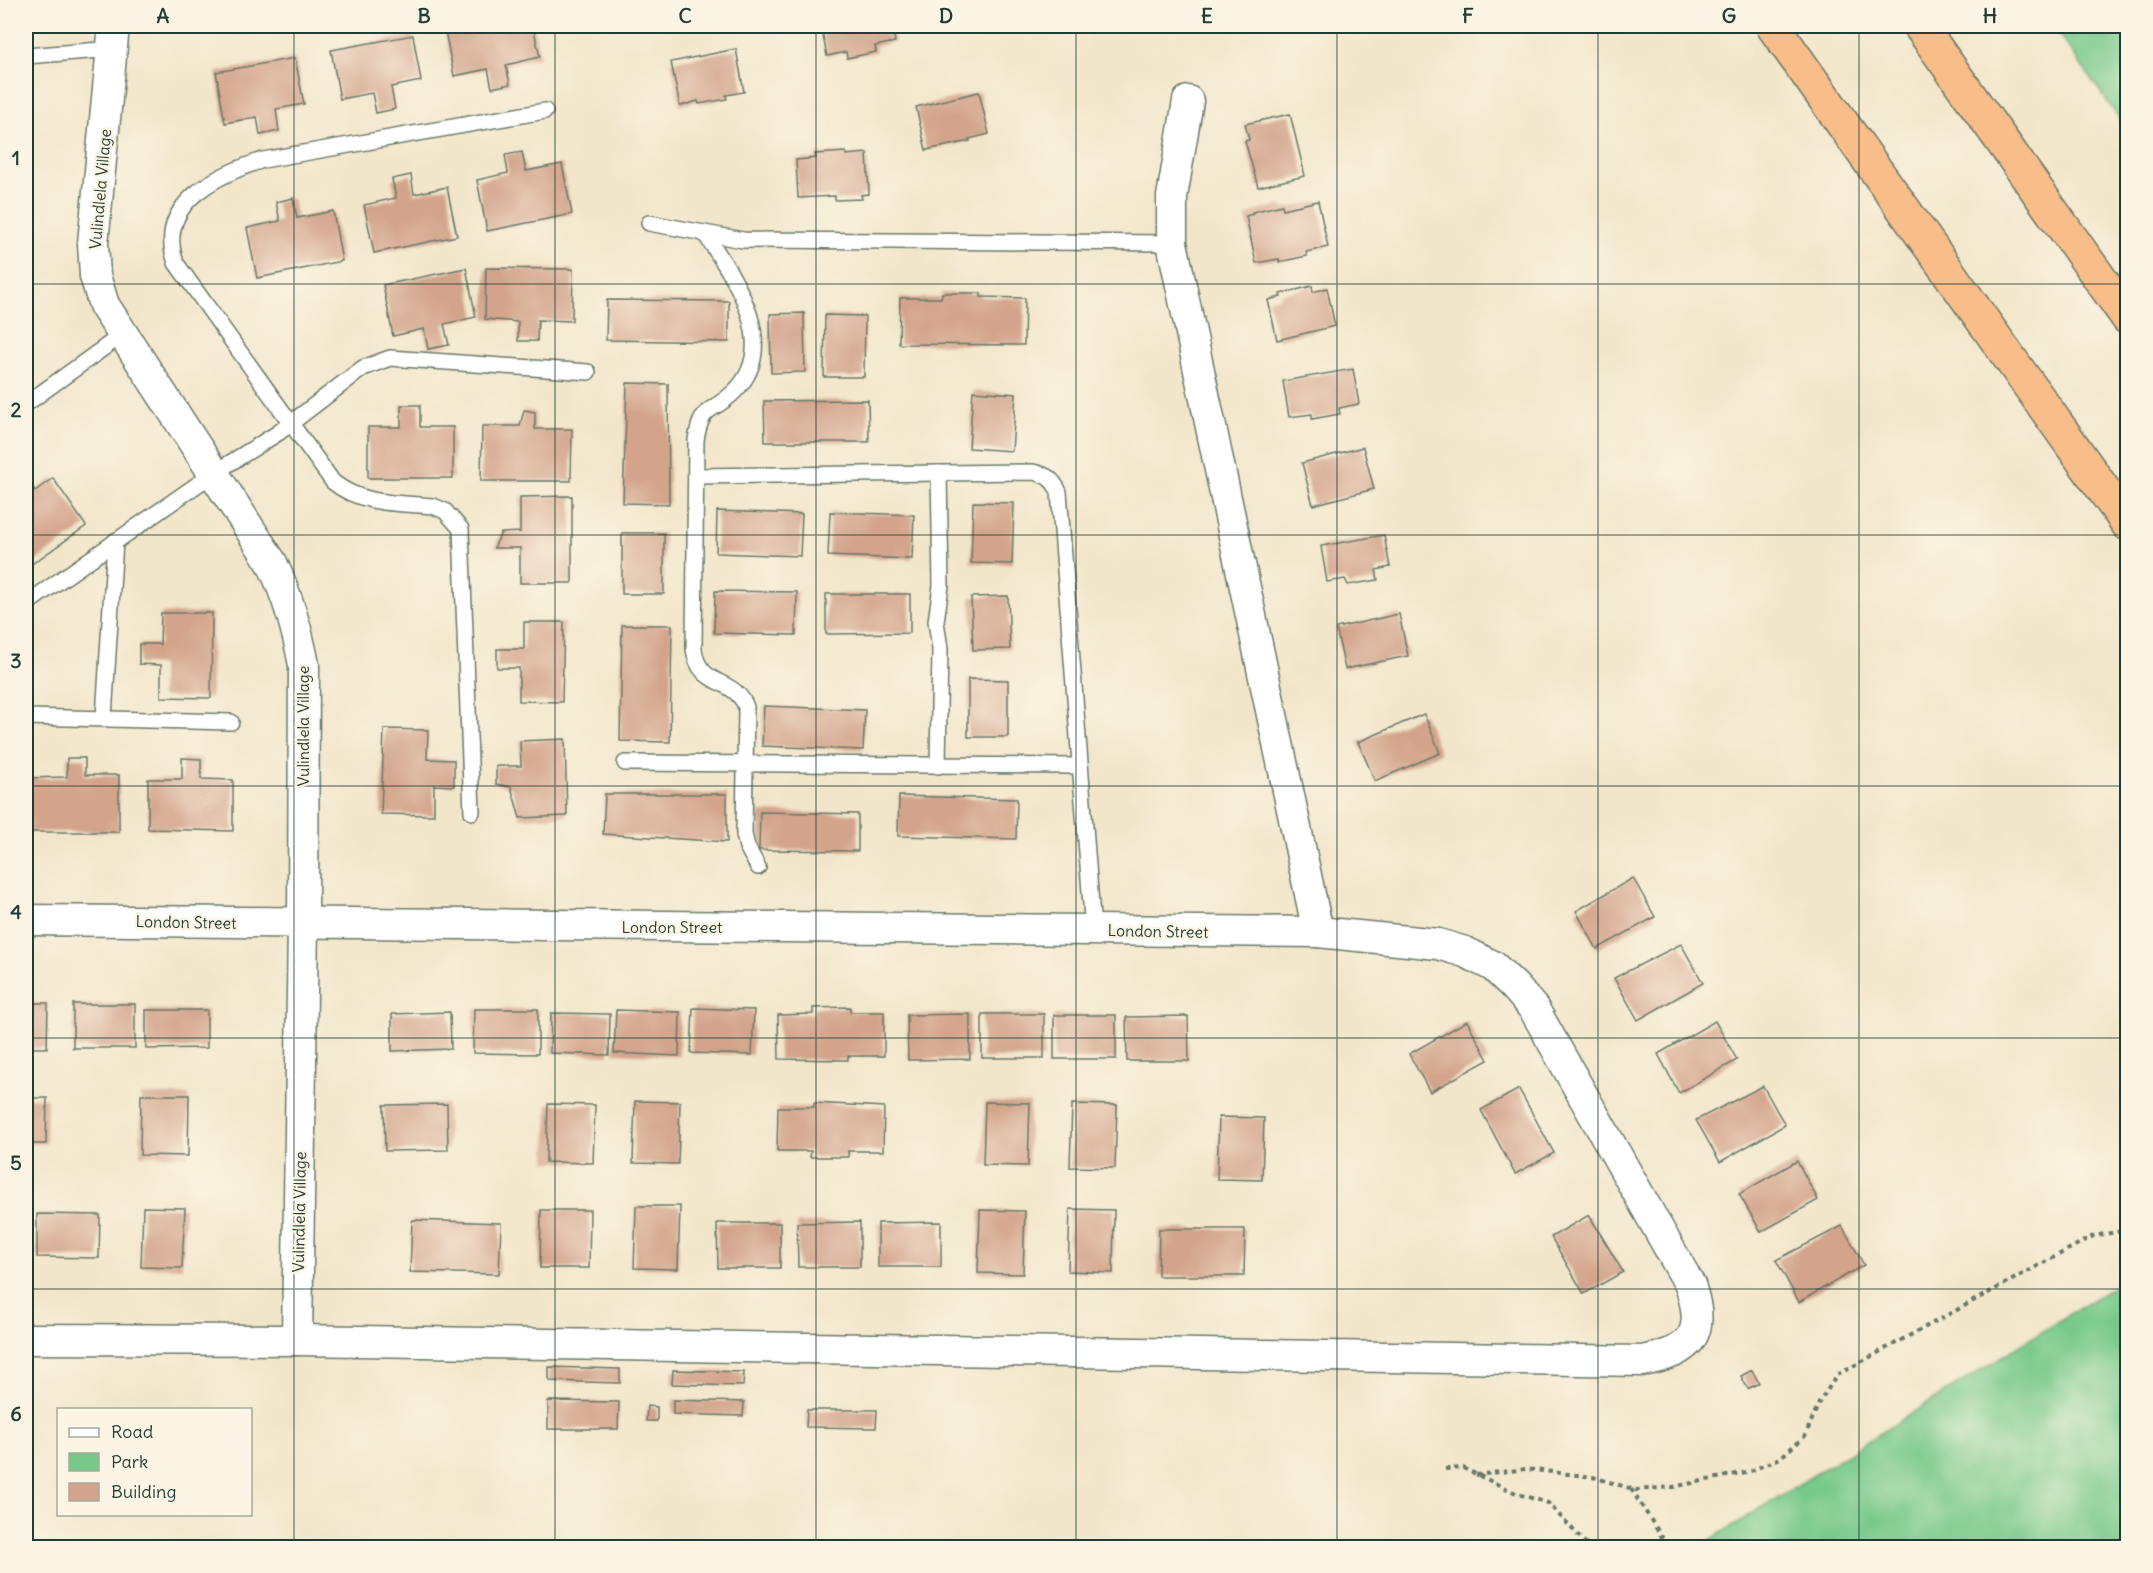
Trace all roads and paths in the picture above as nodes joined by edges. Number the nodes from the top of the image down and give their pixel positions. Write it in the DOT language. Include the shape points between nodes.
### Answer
graph roads {
  1 [pos="1773,26"];
  2 [pos="1920,26"];
  3 [pos="113,37"];
  4 [pos="26,56"];
  5 [pos="1188,101"];
  6 [pos="545,111"];
  7 [pos="649,223"];
  8 [pos="705,234"];
  9 [pos="1172,243"];
  10 [pos="2127,318"];
  11 [pos="123,334"];
  12 [pos="588,372"];
  13 [pos="26,404"];
  14 [pos="291,423"];
  15 [pos="214,473"];
  16 [pos="939,473"];
  17 [pos="696,476"];
  18 [pos="2127,524"];
  19 [pos="116,541"];
  20 [pos="26,604"];
  21 [pos="26,717"];
  22 [pos="104,717"];
  23 [pos="231,722"];
  24 [pos="625,764"];
  25 [pos="747,765"];
  26 [pos="938,766"];
  27 [pos="1079,766"];
  28 [pos="472,812"];
  29 [pos="758,867"];
  30 [pos="26,920"];
  31 [pos="303,924"];
  32 [pos="1093,930"];
  33 [pos="1318,932"];
  34 [pos="2127,1230"];
  35 [pos="26,1339"];
  36 [pos="297,1340"];
  37 [pos="1444,1469"];
  38 [pos="1476,1475"];
  39 [pos="1631,1488"];
  40 [pos="1590,1548"];
  41 [pos="1669,1548"];
  1 -- 18 [label="highway"];
  2 -- 10 [label="highway"];
  3 -- 4 [label="lane"];
  3 -- 11 [label="street, Vulindlela Village" via="93,243 95,276 104,305"];
  5 -- 9 [label="street" via="1172,197"];
  6 -- 14 [label="lane" via="263,160 210,183 177,214 170,246 176,263"];
  7 -- 8 [label="lane"];
  8 -- 9 [label="lane" via="743,240"];
  8 -- 17 [label="lane" via="743,295 752,322 753,346 746,380 704,413 699,422"];
  9 -- 33 [label="street"];
  11 -- 13 [label="lane"];
  11 -- 15 [label="street, Vulindlela Village"];
  12 -- 14 [label="lane" via="390,358 363,368"];
  14 -- 15 [label="lane"];
  14 -- 28 [label="lane" via="323,470 345,492 366,499 433,506 445,510 461,529"];
  15 -- 19 [label="lane"];
  15 -- 31 [label="street, Vulindlela Village" via="272,563 297,626 304,665"];
  16 -- 17 [label="lane"];
  16 -- 26 [label="lane"];
  16 -- 27 [label="lane" via="1033,472 1049,476 1059,492"];
  17 -- 25 [label="lane" via="696,663 701,672 742,696 748,721"];
  19 -- 20 [label="lane"];
  19 -- 22 [label="lane"];
  21 -- 22 [label="lane"];
  22 -- 23 [label="lane"];
  24 -- 25 [label="lane"];
  25 -- 26 [label="lane"];
  25 -- 29 [label="lane" via="744,834"];
  26 -- 27 [label="lane"];
  27 -- 32 [label="lane"];
  30 -- 31 [label="street, London Street"];
  31 -- 32 [label="street, London Street"];
  31 -- 36 [label="street, Vulindlela Village"];
  32 -- 33 [label="street, London Street"];
  33 -- 36 [label="street, London Street" via="1438,944 1493,966 1515,987 1534,1009 1690,1285 1699,1310 1696,1332 1682,1348 1642,1361 1579,1361"];
  34 -- 39 [label="path" via="2093,1236 1837,1375 1805,1436 1780,1458 1751,1471 1673,1487 1636,1491"];
  35 -- 36 [label="street, London Street"];
  37 -- 38 [label="path" via="1463,1468"];
  38 -- 39 [label="path" via="1526,1469 1593,1477"];
  38 -- 40 [label="path" via="1548,1503"];
  39 -- 41 [label="path"];
}
